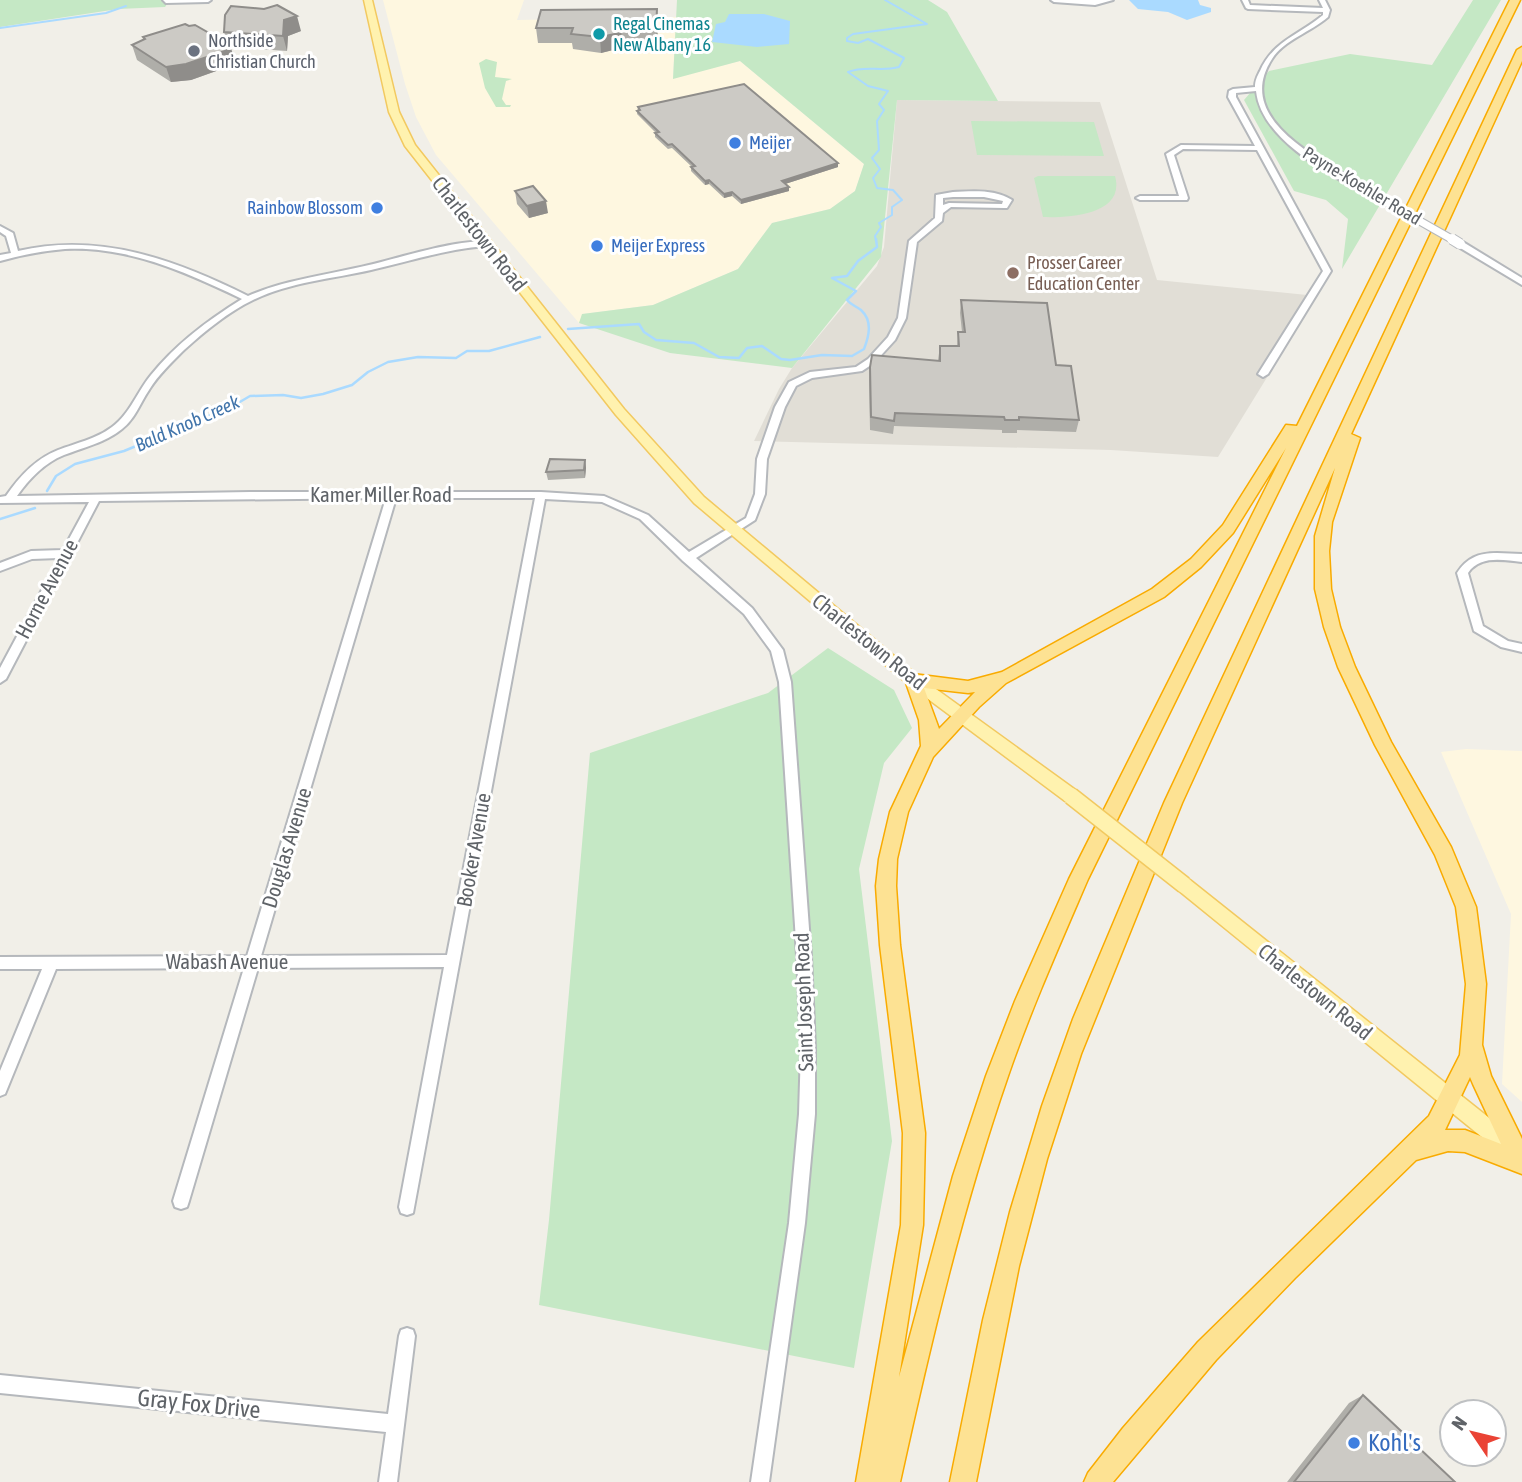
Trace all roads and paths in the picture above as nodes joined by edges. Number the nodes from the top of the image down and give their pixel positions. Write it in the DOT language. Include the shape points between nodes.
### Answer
graph roads {
  1 [pos="208,0"];
  2 [pos="368,0"];
  3 [pos="1054,0"];
  4 [pos="1110,0"];
  5 [pos="1245,0"];
  6 [pos="1322,0"];
  7 [pos="1515,0"];
  8 [pos="166,1"];
  9 [pos="1327,10"];
  10 [pos="1522,50"];
  11 [pos="1258,89"];
  12 [pos="1260,148"];
  13 [pos="1140,198"];
  14 [pos="940,211"];
  15 [pos="0,228"];
  16 [pos="486,244"];
  17 [pos="15,254"];
  18 [pos="0,258"];
  19 [pos="1522,282"];
  20 [pos="248,299"];
  21 [pos="1357,318"];
  22 [pos="1263,374"];
  23 [pos="1373,375"];
  24 [pos="541,495"];
  25 [pos="392,496"];
  26 [pos="4,500"];
  27 [pos="95,500"];
  28 [pos="735,532"];
  29 [pos="67,554"];
  30 [pos="687,558"];
  31 [pos="1522,558"];
  32 [pos="0,567"];
  33 [pos="1522,648"];
  34 [pos="1007,677"];
  35 [pos="0,679"];
  36 [pos="913,680"];
  37 [pos="963,716"];
  38 [pos="925,757"];
  39 [pos="454,961"];
  40 [pos="0,963"];
  41 [pos="51,963"];
  42 [pos="253,963"];
  43 [pos="1472,1045"];
  44 [pos="0,1089"];
  45 [pos="1450,1099"];
  46 [pos="1410,1151"];
  47 [pos="1520,1158"];
  48 [pos="181,1201"];
  49 [pos="407,1207"];
  50 [pos="407,1336"];
  51 [pos="0,1384"];
  52 [pos="397,1424"];
  53 [pos="388,1482"];
  54 [pos="760,1482"];
  55 [pos="869,1482"];
  56 [pos="887,1482"];
  57 [pos="962,1482"];
  58 [pos="1097,1482"];
  1 -- 8 [label="street"];
  2 -- 16 [label="main road, Charlestown Road" via="398,124"];
  3 -- 4 [label="street"];
  5 -- 9 [label="street" via="1248,6"];
  6 -- 9 [label="street"];
  7 -- 21 [label="highway"];
  9 -- 11 [label="street" via="1322,19 1269,58"];
  10 -- 23 [label="highway"];
  11 -- 12 [label="street" via="1241,89 1232,97"];
  11 -- 19 [label="street, Payne-Koehler Road, bridge" via="1268,118 1288,141"];
  12 -- 13 [label="street" via="1181,147 1170,154 1184,198"];
  12 -- 22 [label="street" via="1327,271"];
  14 -- 14 [label="street" via="949,205 1004,206 1008,200 945,195 937,199"];
  14 -- 28 [label="street" via="939,219 913,241 902,318 882,350 859,369 802,377 788,388 762,459 758,503 750,520"];
  15 -- 17 [label="street" via="10,235"];
  16 -- 20 [label="street" via="424,262 286,285"];
  16 -- 28 [label="main road, Charlestown Road" via="648,446"];
  17 -- 18 [label="street"];
  17 -- 20 [label="street" via="57,248 132,251 178,265"];
  20 -- 26 [label="street" via="178,349 120,427 50,458"];
  21 -- 34 [label="highway" via="1253,491 1196,563 1137,606"];
  21 -- 56 [label="highway" via="1079,879 1038,971 997,1074 953,1214"];
  23 -- 43 [label="highway" via="1328,508 1321,550 1324,596 1347,669 1444,853 1466,907 1475,960"];
  23 -- 57 [label="highway" via="1173,803 1159,848 1071,1052 1005,1278"];
  24 -- 25 [label="street, Kamer Miller Road"];
  24 -- 30 [label="street, Kamer Miller Road" via="588,496 620,503 644,517"];
  24 -- 39 [label="street, Booker Avenue"];
  25 -- 27 [label="street, Kamer Miller Road"];
  25 -- 42 [label="street, Douglas Avenue"];
  26 -- 27 [label="street, Kamer Miller Road"];
  27 -- 29 [label="street, Horne Avenue"];
  28 -- 30 [label="street"];
  28 -- 36 [label="main road, Charlestown Road"];
  29 -- 32 [label="street" via="31,555"];
  29 -- 35 [label="street, Horne Avenue"];
  30 -- 54 [label="street, Saint Joseph Road" via="748,611 769,636 783,666 788,718 804,957 807,1114 797,1223"];
  31 -- 33 [label="street" via="1475,558 1462,573 1478,628"];
  34 -- 36 [label="highway" via="968,687"];
  34 -- 37 [label="highway" via="973,702"];
  36 -- 37 [label="main road, Charlestown Road"];
  36 -- 38 [label="highway" via="932,732"];
  37 -- 38 [label="highway"];
  37 -- 45 [label="main road, Charlestown Road, bridge" via="1071,796"];
  38 -- 55 [label="highway" via="899,812 888,859 890,945 914,1133 914,1178 906,1275"];
  39 -- 42 [label="street, Wabash Avenue"];
  39 -- 49 [label="street, Booker Avenue"];
  40 -- 41 [label="street, Wabash Avenue"];
  41 -- 42 [label="street, Wabash Avenue"];
  41 -- 44 [label="street"];
  42 -- 48 [label="street, Douglas Avenue"];
  43 -- 45 [label="highway"];
  43 -- 47 [label="highway" via="1481,1077"];
  45 -- 46 [label="highway" via="1437,1123"];
  45 -- 47 [label="main road, Charlestown Road"];
  46 -- 47 [label="highway" via="1448,1140 1465,1141"];
  46 -- 58 [label="highway" via="1208,1350"];
  50 -- 52 [label="street"];
  51 -- 52 [label="street, Gray Fox Drive"];
  52 -- 53 [label="street"];
}
